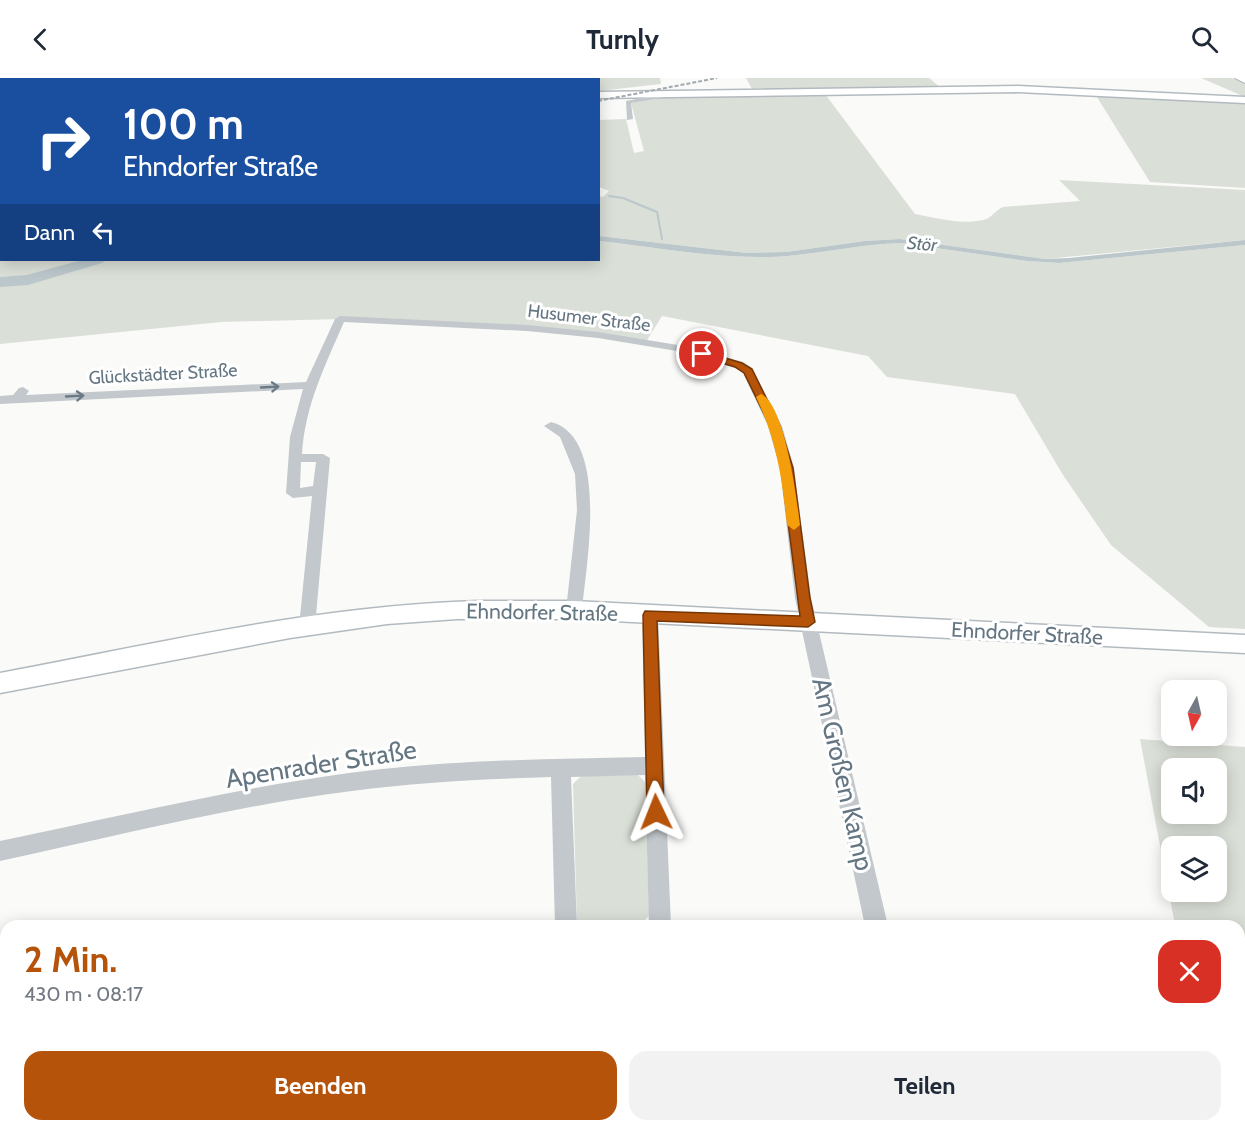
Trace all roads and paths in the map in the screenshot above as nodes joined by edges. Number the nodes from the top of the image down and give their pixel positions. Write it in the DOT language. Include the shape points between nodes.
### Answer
graph roads {
  1 [pos="663,94"];
  2 [pos="600,95"];
  3 [pos="1245,100"];
  4 [pos="629,119"];
  5 [pos="312,385"];
  6 [pos="0,391"];
  7 [pos="17,399"];
  8 [pos="0,400"];
  9 [pos="550,426"];
  10 [pos="294,458"];
  11 [pos="321,490"];
  12 [pos="574,610"];
  13 [pos="650,615"];
  14 [pos="808,622"];
  15 [pos="307,627"];
  16 [pos="1239,643"];
  17 [pos="0,683"];
  18 [pos="654,766"];
  19 [pos="561,768"];
  20 [pos="0,851"];
  21 [pos="566,920"];
  22 [pos="660,920"];
  23 [pos="876,920"];
  1 -- 2 [label="street"];
  1 -- 3 [label="street" via="1028,89"];
  1 -- 4 [label="street" via="628,102"];
  7 -- 5 [label="street, Glückstädter Straße, one-way"];
  5 -- 10 [label="street" via="300,418"];
  5 -- 14 [label="street, Husumer Straße" via="340,319 598,335 684,349 739,365 748,371 775,426 787,468"];
  6 -- 7 [label="street" via="24,390"];
  7 -- 8 [label="street, Glückstädter Straße"];
  9 -- 12 [label="street" via="566,435 582,474 584,510"];
  10 -- 11 [label="street" via="323,458"];
  10 -- 11 [label="street" via="293,493"];
  11 -- 15 [label="street"];
  12 -- 13 [label="street, Ehndorfer Straße"];
  12 -- 15 [label="street, Ehndorfer Straße" via="488,608 388,615"];
  13 -- 14 [label="street, Ehndorfer Straße"];
  13 -- 18 [label="street"];
  14 -- 16 [label="street, Ehndorfer Straße"];
  14 -- 23 [label="street, Am Großen Kamp"];
  15 -- 17 [label="street, Ehndorfer Straße"];
  18 -- 19 [label="street, Apenrader Straße"];
  18 -- 22 [label="street"];
  19 -- 20 [label="street, Apenrader Straße" via="351,782"];
  19 -- 21 [label="street"];
}
